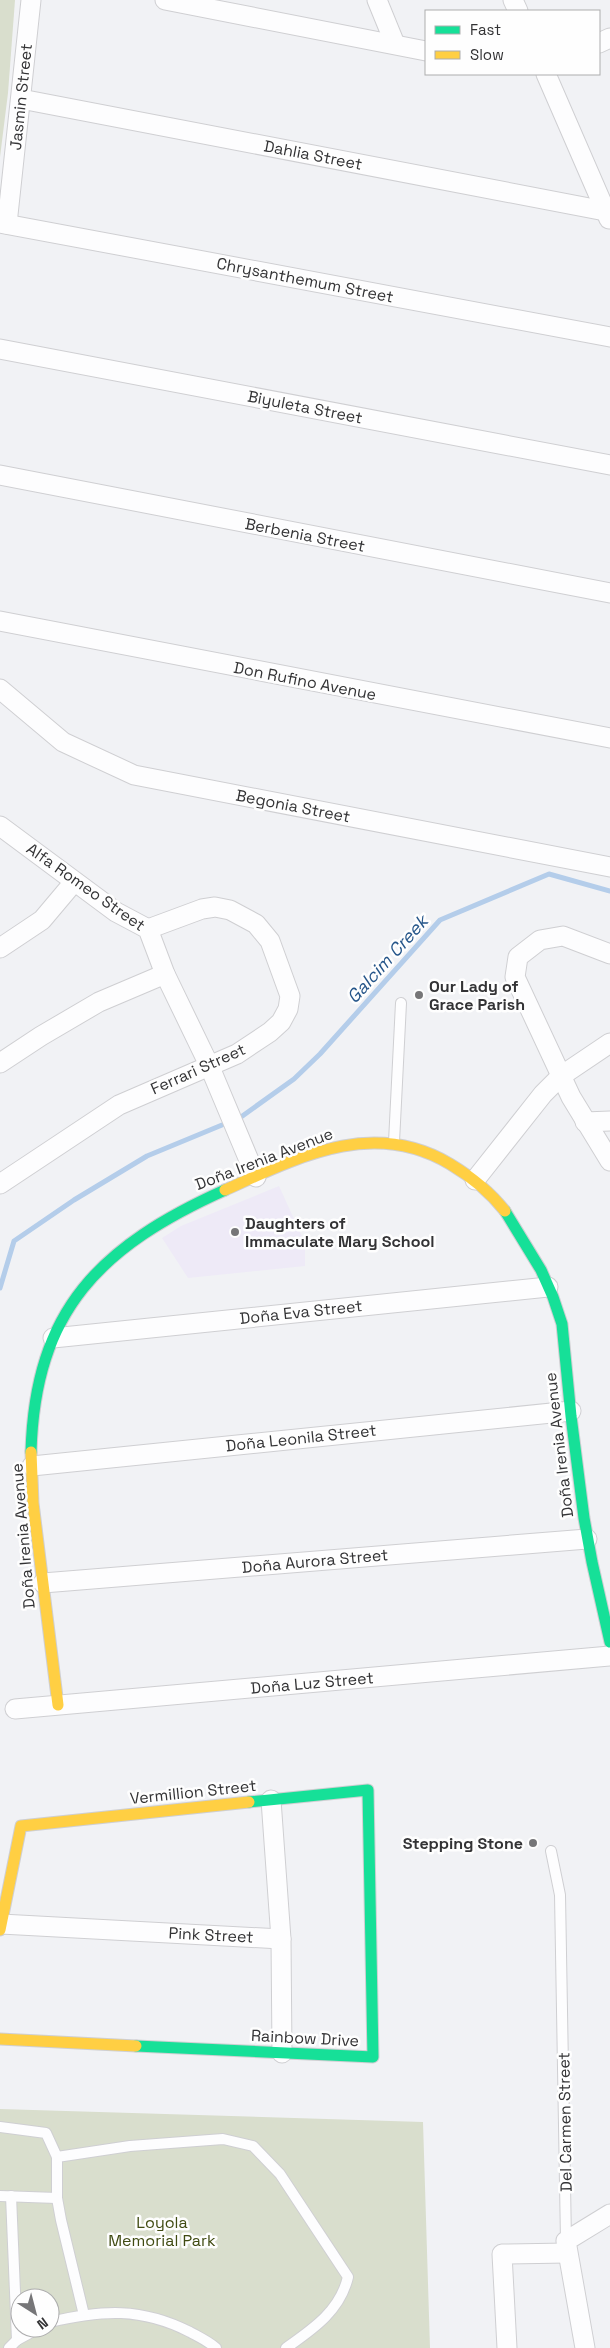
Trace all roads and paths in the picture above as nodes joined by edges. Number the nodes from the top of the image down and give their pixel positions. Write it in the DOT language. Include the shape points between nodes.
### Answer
graph roads {
  1 [pos="31,0"];
  2 [pos="165,0"];
  3 [pos="377,0"];
  4 [pos="395,44"];
  5 [pos="425,51"];
  6 [pos="546,75"];
  7 [pos="22,99"];
  8 [pos="608,216"];
  9 [pos="4,224"];
  10 [pos="610,337"];
  11 [pos="0,349"];
  12 [pos="610,465"];
  13 [pos="0,475"];
  14 [pos="610,593"];
  15 [pos="0,621"];
  16 [pos="0,689"];
  17 [pos="610,738"];
  18 [pos="0,826"];
  19 [pos="610,867"];
  20 [pos="74,882"];
  21 [pos="148,929"];
  22 [pos="0,948"];
  23 [pos="610,954"];
  24 [pos="165,974"];
  25 [pos="401,1003"];
  26 [pos="610,1043"];
  27 [pos="0,1063"];
  28 [pos="209,1065"];
  29 [pos="560,1076"];
  30 [pos="610,1120"];
  31 [pos="585,1122"];
  32 [pos="394,1143"];
  33 [pos="610,1161"];
  34 [pos="256,1177"];
  35 [pos="475,1180"];
  36 [pos="0,1184"];
  37 [pos="548,1287"];
  38 [pos="53,1338"];
  39 [pos="571,1411"];
  40 [pos="32,1466"];
  41 [pos="587,1539"];
  42 [pos="43,1583"];
  43 [pos="610,1642"];
  44 [pos="610,1656"];
  45 [pos="58,1705"];
  46 [pos="14,1709"];
  47 [pos="368,1790"];
  48 [pos="271,1800"];
  49 [pos="551,1851"];
  50 [pos="1,1927"];
  51 [pos="281,1939"];
  52 [pos="0,2039"];
  53 [pos="282,2053"];
  54 [pos="0,2127"];
  55 [pos="57,2158"];
  56 [pos="5,2196"];
  57 [pos="57,2198"];
  58 [pos="610,2214"];
  59 [pos="567,2247"];
  60 [pos="84,2314"];
  61 [pos="60,2320"];
  62 [pos="21,2338"];
  63 [pos="17,2340"];
  64 [pos="9,2348"];
  65 [pos="216,2348"];
  66 [pos="286,2348"];
  67 [pos="507,2348"];
  68 [pos="585,2348"];
  1 -- 7 [label="street, Jasmin Street"];
  2 -- 4 [label="street"];
  3 -- 4 [label="street"];
  4 -- 5 [label="street"];
  6 -- 8 [label="street"];
  7 -- 8 [label="street, Dahlia Street"];
  7 -- 9 [label="street, Jasmin Street"];
  9 -- 10 [label="street, Chrysanthemum Street"];
  11 -- 12 [label="street, Biyuleta Street"];
  13 -- 14 [label="street, Berbenia Street"];
  15 -- 17 [label="street, Don Rufino Avenue"];
  16 -- 19 [label="street, Begonia Street" via="63,742 134,775"];
  18 -- 20 [label="street, Alfa Romeo Street"];
  20 -- 21 [label="street, Alfa Romeo Street" via="116,912"];
  20 -- 22 [label="street" via="42,920"];
  21 -- 24 [label="street, Alfa Romeo Street"];
  21 -- 28 [label="street, Ferrari Street" via="216,907 230,910 256,924 270,941 290,996 288,1009 280,1022 256,1043"];
  23 -- 29 [label="street" via="563,936 540,940 518,957 515,977"];
  24 -- 27 [label="street" via="99,1002"];
  24 -- 28 [label="street, Alfa Romeo Street"];
  25 -- 32 [label="lane"];
  26 -- 29 [label="street"];
  28 -- 34 [label="street, Alfa Romeo Street"];
  28 -- 36 [label="street, Ferrari Street" via="119,1105"];
  29 -- 31 [label="street"];
  29 -- 35 [label="street" via="522,1118"];
  30 -- 31 [label="street"];
  31 -- 33 [label="street"];
  32 -- 34 [label="street, Doña Irenia Avenue" via="360,1142 337,1147"];
  32 -- 35 [label="street, Doña Irenia Avenue" via="427,1154"];
  34 -- 38 [label="street, Doña Irenia Avenue" via="162,1220 128,1245 98,1271 73,1300"];
  35 -- 37 [label="street, Doña Irenia Avenue" via="510,1217"];
  37 -- 38 [label="street, Doña Eva Street"];
  37 -- 39 [label="street, Doña Irenia Avenue" via="561,1323"];
  38 -- 40 [label="street, Doña Irenia Avenue" via="37,1394"];
  39 -- 40 [label="street, Doña Leonila Street"];
  39 -- 41 [label="street, Doña Irenia Avenue"];
  40 -- 42 [label="street, Doña Irenia Avenue"];
  41 -- 42 [label="street, Doña Aurora Street"];
  41 -- 43 [label="street, Doña Irenia Avenue"];
  42 -- 45 [label="street, Doña Irenia Avenue"];
  44 -- 45 [label="street, Doña Luz Street"];
  45 -- 46 [label="street, Doña Luz Street"];
  47 -- 48 [label="street, Vermillion Street"];
  47 -- 53 [label="street, Rainbow Drive" via="373,2057"];
  48 -- 50 [label="street, Vermillion Street" via="22,1826"];
  48 -- 51 [label="street"];
  49 -- 59 [label="lane, Del Carmen Street" via="560,1895"];
  50 -- 51 [label="street, Pink Street"];
  51 -- 53 [label="street"];
  52 -- 53 [label="street, Rainbow Drive"];
  54 -- 55 [label="lane" via="46,2133"];
  55 -- 57 [label="lane"];
  55 -- 66 [label="lane" via="130,2146 223,2139 253,2146 280,2174 348,2276 339,2302 318,2325"];
  56 -- 57 [label="lane"];
  56 -- 63 [label="lane"];
  57 -- 60 [label="lane"];
  58 -- 59 [label="street"];
  59 -- 67 [label="street" via="502,2254"];
  59 -- 68 [label="street, Del Carmen Street"];
  60 -- 61 [label="lane"];
  60 -- 65 [label="lane" via="136,2313 172,2323"];
  62 -- 63 [label="lane"];
  63 -- 64 [label="lane"];
}
